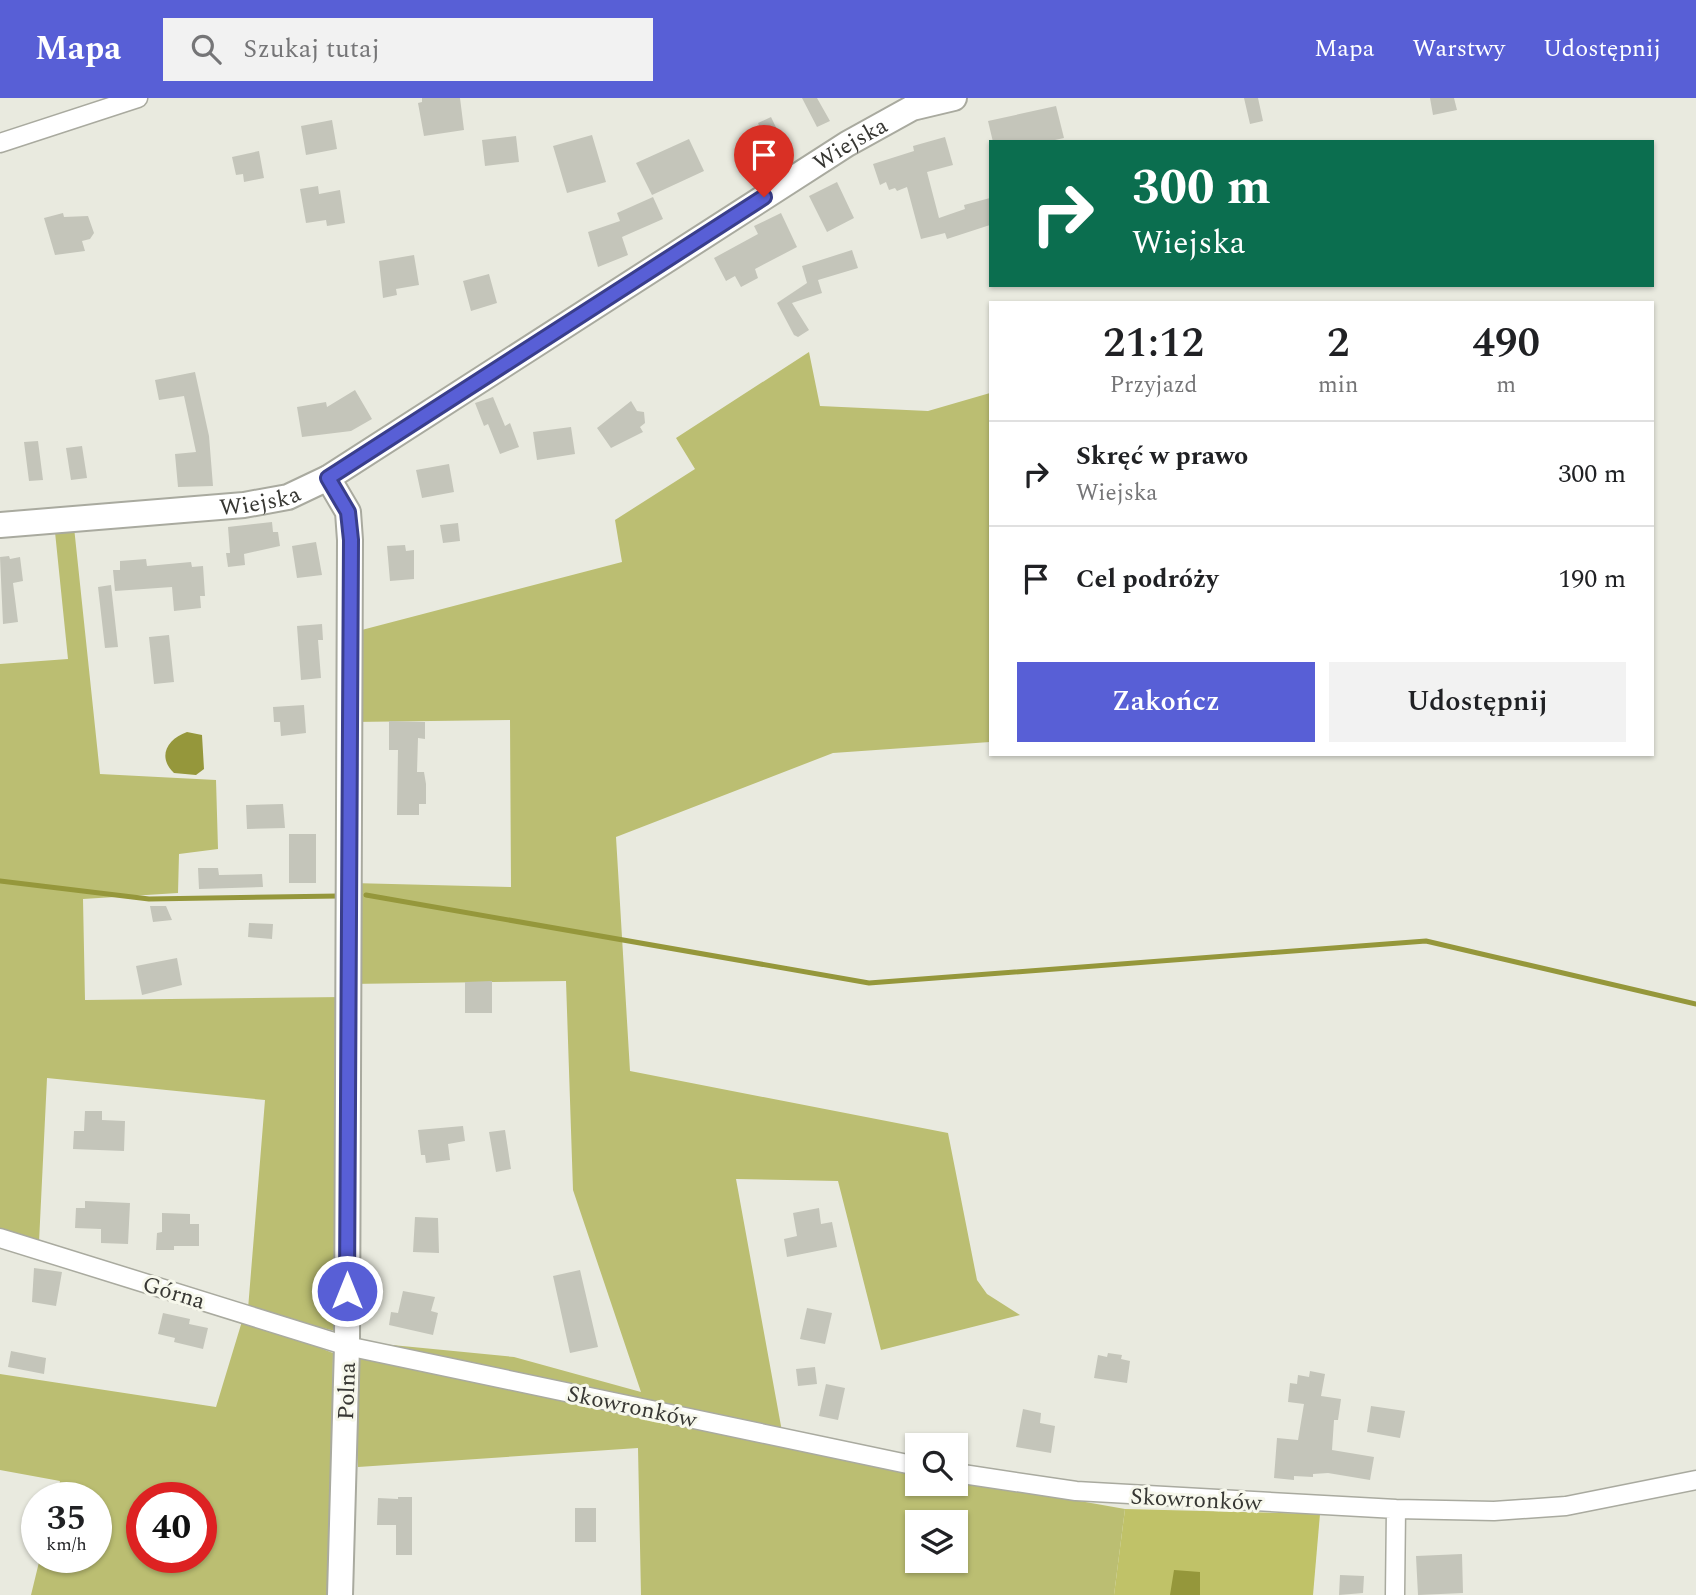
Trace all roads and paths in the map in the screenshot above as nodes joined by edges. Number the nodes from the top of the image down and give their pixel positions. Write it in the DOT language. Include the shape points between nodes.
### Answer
graph roads {
  1 [pos="138,98"];
  2 [pos="954,98"];
  3 [pos="0,143"];
  4 [pos="328,478"];
  5 [pos="0,525"];
  6 [pos="0,1238"];
  7 [pos="347,1346"];
  8 [pos="905,1463"];
  9 [pos="968,1475"];
  10 [pos="1696,1480"];
  11 [pos="1396,1509"];
  12 [pos="340,1595"];
  13 [pos="1395,1595"];
  1 -- 3 [label="street"];
  2 -- 4 [label="street, Wiejska" via="912,108 847,144"];
  4 -- 5 [label="street, Wiejska" via="288,497 244,505"];
  4 -- 7 [label="street, Polna" via="348,512 351,540"];
  6 -- 7 [label="street, Górna"];
  7 -- 8 [label="street, Skowronków"];
  7 -- 12 [label="street, Polna"];
  9 -- 11 [label="street, Skowronków" via="1076,1491"];
  10 -- 11 [label="street, Skowronków" via="1566,1506 1494,1511"];
  11 -- 13 [label="street"];
}
